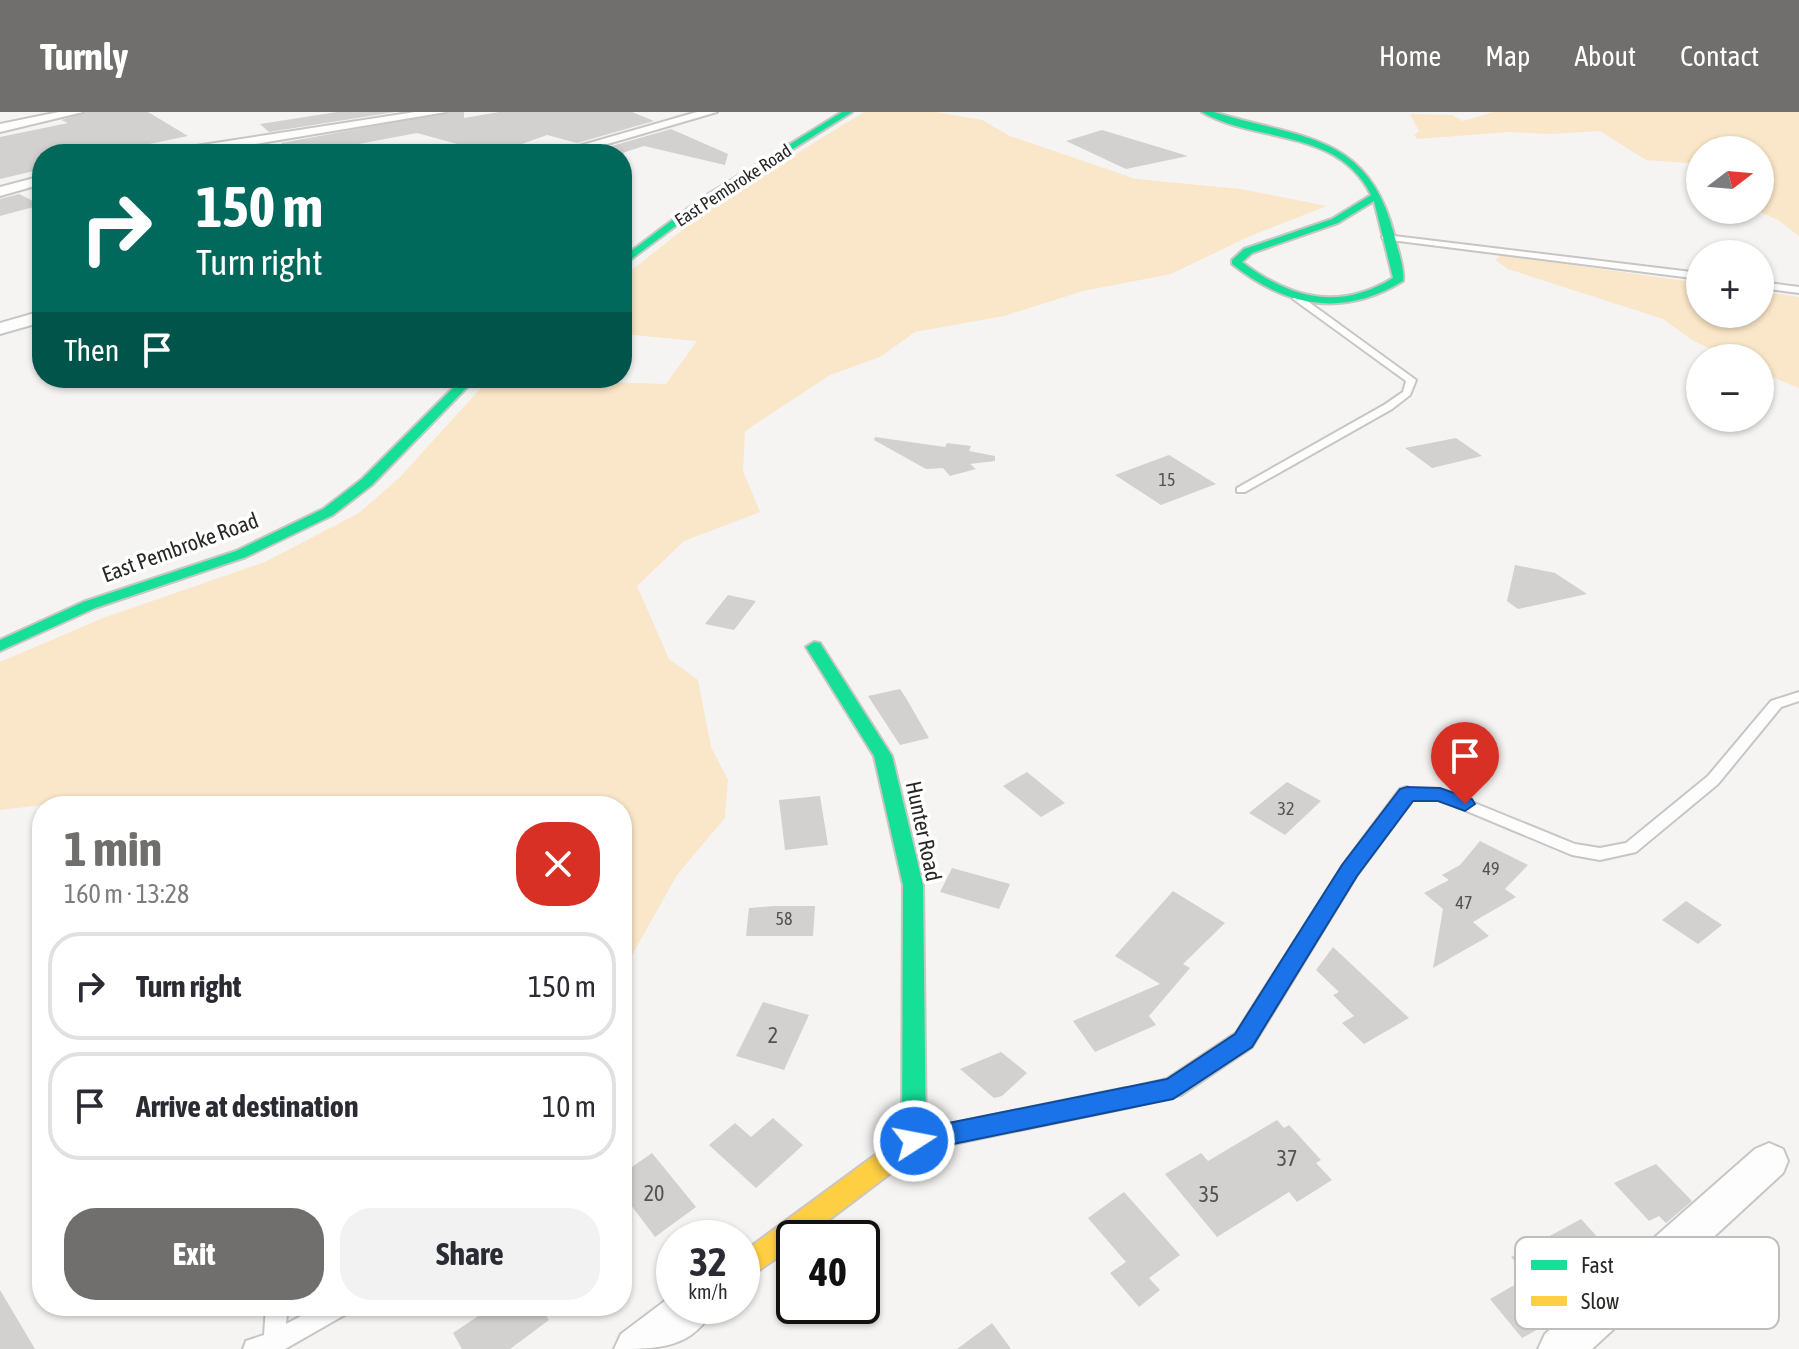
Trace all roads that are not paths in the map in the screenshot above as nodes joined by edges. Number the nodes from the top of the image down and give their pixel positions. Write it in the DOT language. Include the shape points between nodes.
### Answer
graph roads {
  1 [pos="77,112"];
  2 [pos="440,112"];
  3 [pos="711,112"];
  4 [pos="848,112"];
  5 [pos="1206,112"];
  6 [pos="0,128"];
  7 [pos="234,144"];
  8 [pos="594,144"];
  9 [pos="32,183"];
  10 [pos="0,192"];
  11 [pos="1374,197"];
  12 [pos="1386,237"];
  13 [pos="632,255"];
  14 [pos="1686,274"];
  15 [pos="1774,287"];
  16 [pos="1799,290"];
  17 [pos="1296,297"];
  18 [pos="32,319"];
  19 [pos="0,329"];
  20 [pos="457,388"];
  21 [pos="1241,490"];
  22 [pos="0,646"];
  23 [pos="814,647"];
  24 [pos="1799,696"];
  25 [pos="1407,794"];
  26 [pos="914,1141"];
  27 [pos="1769,1161"];
  28 [pos="1685,1237"];
  29 [pos="760,1256"];
  30 [pos="274,1316"];
  31 [pos="322,1316"];
  32 [pos="669,1324"];
  33 [pos="1582,1329"];
  34 [pos="264,1346"];
  35 [pos="636,1349"];
  36 [pos="1560,1349"];
  1 -- 6 [label="street"];
  2 -- 7 [label="street"];
  3 -- 8 [label="street"];
  4 -- 13 [label="street, East Pembroke Road" via="702,202"];
  5 -- 11 [label="street" via="1336,154 1363,174"];
  9 -- 10 [label="street"];
  11 -- 12 [label="street"];
  11 -- 17 [label="street" via="1335,221 1248,251 1236,262 1249,278"];
  12 -- 14 [label="lane"];
  12 -- 17 [label="street" via="1399,279 1389,291 1366,300"];
  15 -- 16 [label="lane"];
  17 -- 21 [label="lane" via="1411,380 1407,393 1388,407"];
  18 -- 19 [label="street"];
  20 -- 22 [label="street, East Pembroke Road" via="378,475 328,512 240,556 87,606"];
  23 -- 26 [label="street, Hunter Road" via="883,756 913,885"];
  24 -- 25 [label="lane" via="1776,704 1713,780 1631,848 1600,854 1572,849 1440,794"];
  25 -- 26 [label="street" via="1350,870 1244,1040 1173,1088"];
  26 -- 29 [label="street"];
  27 -- 28 [label="street"];
  30 -- 34 [label="lane"];
  31 -- 34 [label="lane"];
  32 -- 35 [label="street"];
  33 -- 36 [label="street"];
}
